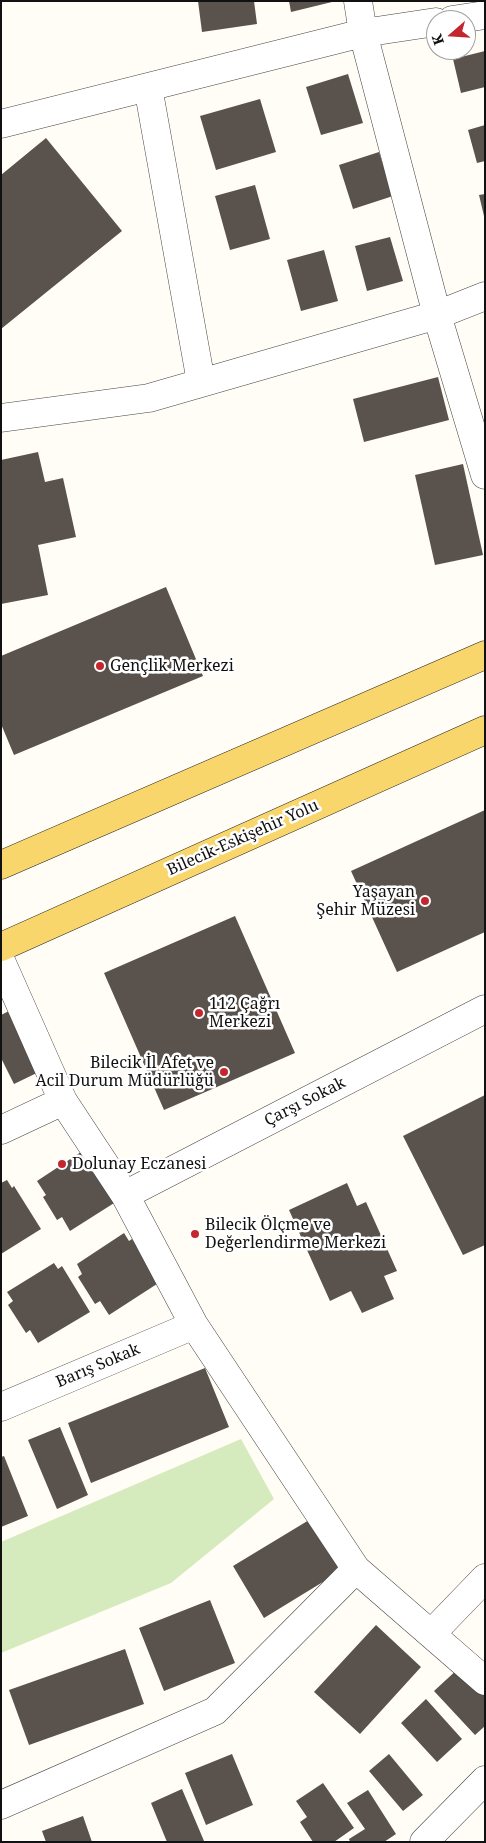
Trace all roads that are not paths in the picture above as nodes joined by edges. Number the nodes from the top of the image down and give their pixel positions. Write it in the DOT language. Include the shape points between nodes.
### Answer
graph roads {
  1 [pos="358,1"];
  2 [pos="426,24"];
  3 [pos="364,33"];
  4 [pos="148,87"];
  5 [pos="1,124"];
  6 [pos="485,296"];
  7 [pos="438,315"];
  8 [pos="201,382"];
  9 [pos="1,418"];
  10 [pos="485,475"];
  11 [pos="485,655"];
  12 [pos="485,730"];
  13 [pos="1,865"];
  14 [pos="1,947"];
  15 [pos="1,961"];
  16 [pos="485,1009"];
  17 [pos="63,1101"];
  18 [pos="1,1130"];
  19 [pos="124,1195"];
  20 [pos="194,1325"];
  21 [pos="1,1407"];
  22 [pos="356,1569"];
  23 [pos="485,1578"];
  24 [pos="431,1634"];
  25 [pos="485,1681"];
  26 [pos="485,1780"];
  27 [pos="1,1805"];
  28 [pos="424,1842"];
  1 -- 3 [label="street"];
  2 -- 3 [label="street"];
  3 -- 4 [label="street"];
  3 -- 7 [label="street"];
  4 -- 5 [label="street"];
  4 -- 8 [label="street"];
  6 -- 7 [label="street"];
  7 -- 8 [label="street"];
  7 -- 10 [label="street"];
  8 -- 9 [label="street" via="149,398"];
  11 -- 13 [label="main road"];
  12 -- 14 [label="main road, Bilecik-Eskişehir Yolu"];
  15 -- 17 [label="street"];
  16 -- 19 [label="street, Çarşı Sokak"];
  17 -- 18 [label="street"];
  17 -- 19 [label="street"];
  19 -- 20 [label="street"];
  20 -- 21 [label="street, Barış Sokak"];
  20 -- 22 [label="street"];
  22 -- 24 [label="street"];
  22 -- 27 [label="street" via="215,1711"];
  23 -- 24 [label="street"];
  24 -- 25 [label="street"];
  26 -- 28 [label="street"];
}
